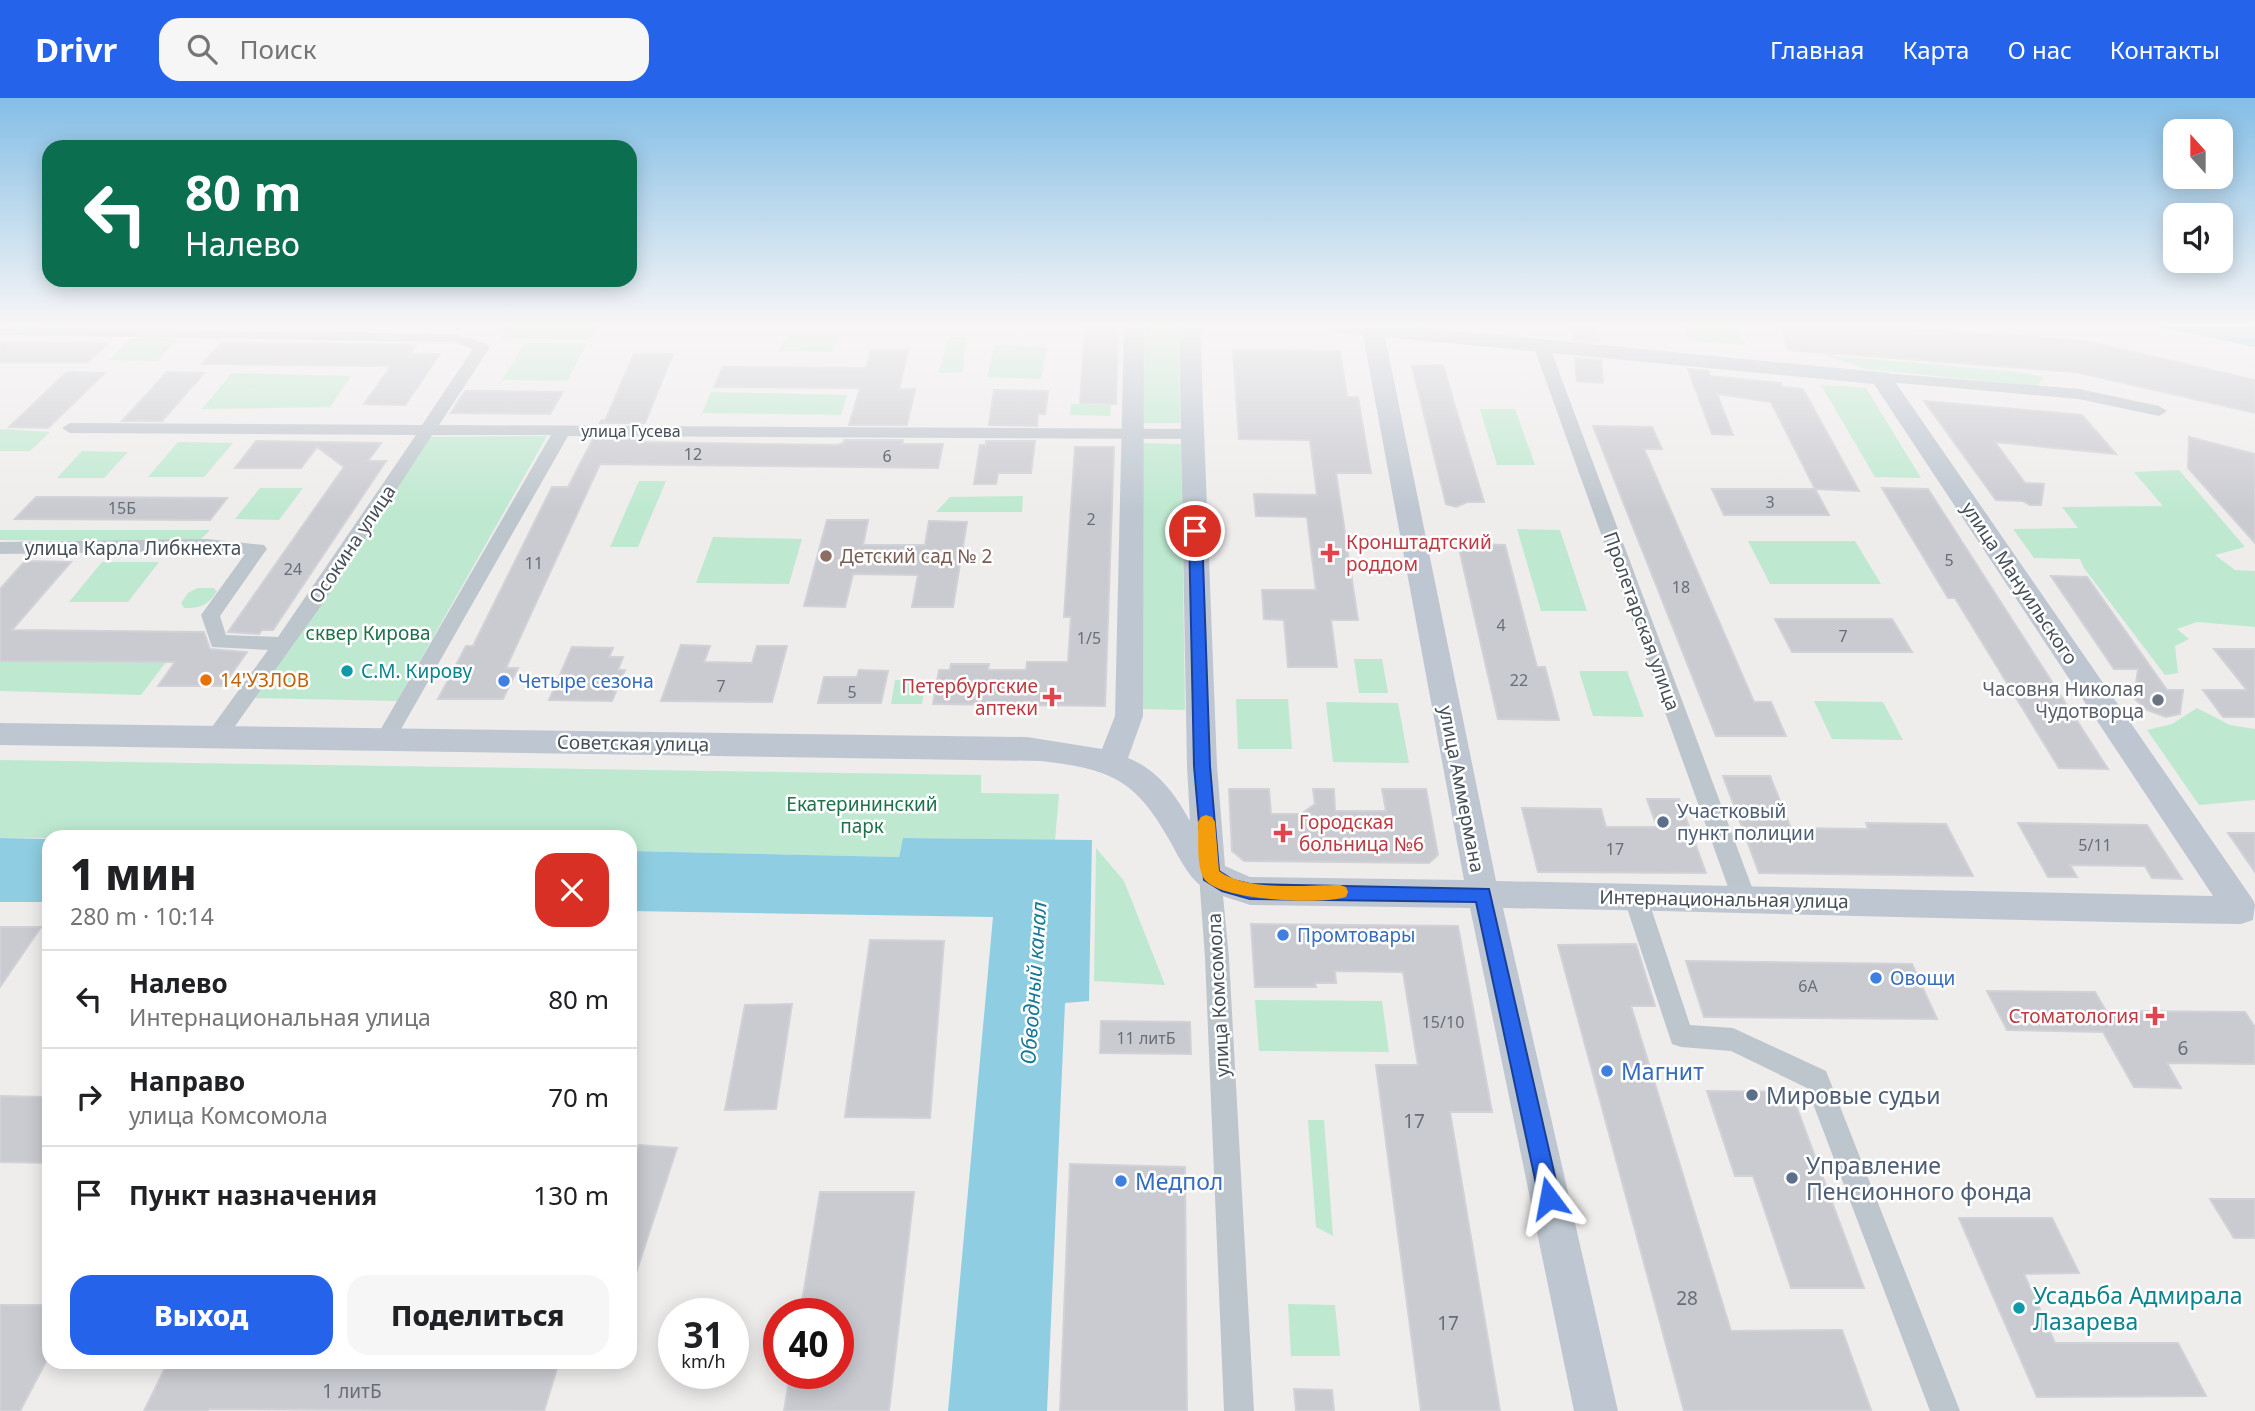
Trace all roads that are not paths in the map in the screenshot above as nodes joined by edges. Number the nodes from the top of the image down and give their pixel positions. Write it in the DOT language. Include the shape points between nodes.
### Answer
graph roads {
  1 [pos="456,387"];
  2 [pos="1133,387"];
  3 [pos="1191,387"];
  4 [pos="1384,387"];
  5 [pos="1557,387"];
  6 [pos="1887,387"];
  7 [pos="1996,387"];
  8 [pos="2159,411"];
  9 [pos="70,428"];
  10 [pos="428,430"];
  11 [pos="562,430"];
  12 [pos="1133,433"];
  13 [pos="1192,434"];
  14 [pos="0,548"];
  15 [pos="284,644"];
  16 [pos="0,734"];
  17 [pos="216,737"];
  18 [pos="385,739"];
  19 [pos="1111,764"];
  20 [pos="1210,875"];
  21 [pos="1483,895"];
  22 [pos="1635,896"];
  23 [pos="1744,898"];
  24 [pos="2248,918"];
  25 [pos="1239,1411"];
  26 [pos="1596,1411"];
  27 [pos="1945,1411"];
  1 -- 10 [label="street, Осокина улица"];
  2 -- 12 [label="street"];
  3 -- 13 [label="street, улица Комсомола"];
  4 -- 21 [label="street, улица Аммермана"];
  5 -- 23 [label="street, Пролетарская улица"];
  6 -- 24 [label="street, улица Мануильского"];
  7 -- 8 [label="street" via="2079,394"];
  9 -- 10 [label="street, улица Гусева"];
  10 -- 11 [label="street, улица Гусева"];
  10 -- 15 [label="street, Осокина улица"];
  11 -- 12 [label="street, улица Гусева"];
  11 -- 18 [label="street"];
  12 -- 13 [label="street, улица Гусева"];
  12 -- 19 [label="street" via="1129,716"];
  13 -- 20 [label="street, улица Комсомола" via="1202,766"];
  14 -- 15 [label="street, улица Карла Либкнехта" via="207,545 258,549 210,615 219,642"];
  15 -- 17 [label="street, Осокина улица"];
  16 -- 17 [label="street, Советская улица"];
  17 -- 18 [label="street, Советская улица"];
  18 -- 19 [label="street, Советская улица" via="1027,748"];
  19 -- 20 [label="street, Советская улица" via="1148,785"];
  20 -- 21 [label="street, Интернациональная улица" via="1228,886 1250,891"];
  20 -- 25 [label="street, улица Комсомола"];
  21 -- 22 [label="street, Интернациональная улица"];
  21 -- 26 [label="street, улица Аммермана"];
  22 -- 23 [label="street, Интернациональная улица"];
  22 -- 27 [label="street" via="1681,1036 1733,1041 1817,1080"];
  23 -- 24 [label="street, Интернациональная улица"];
}
